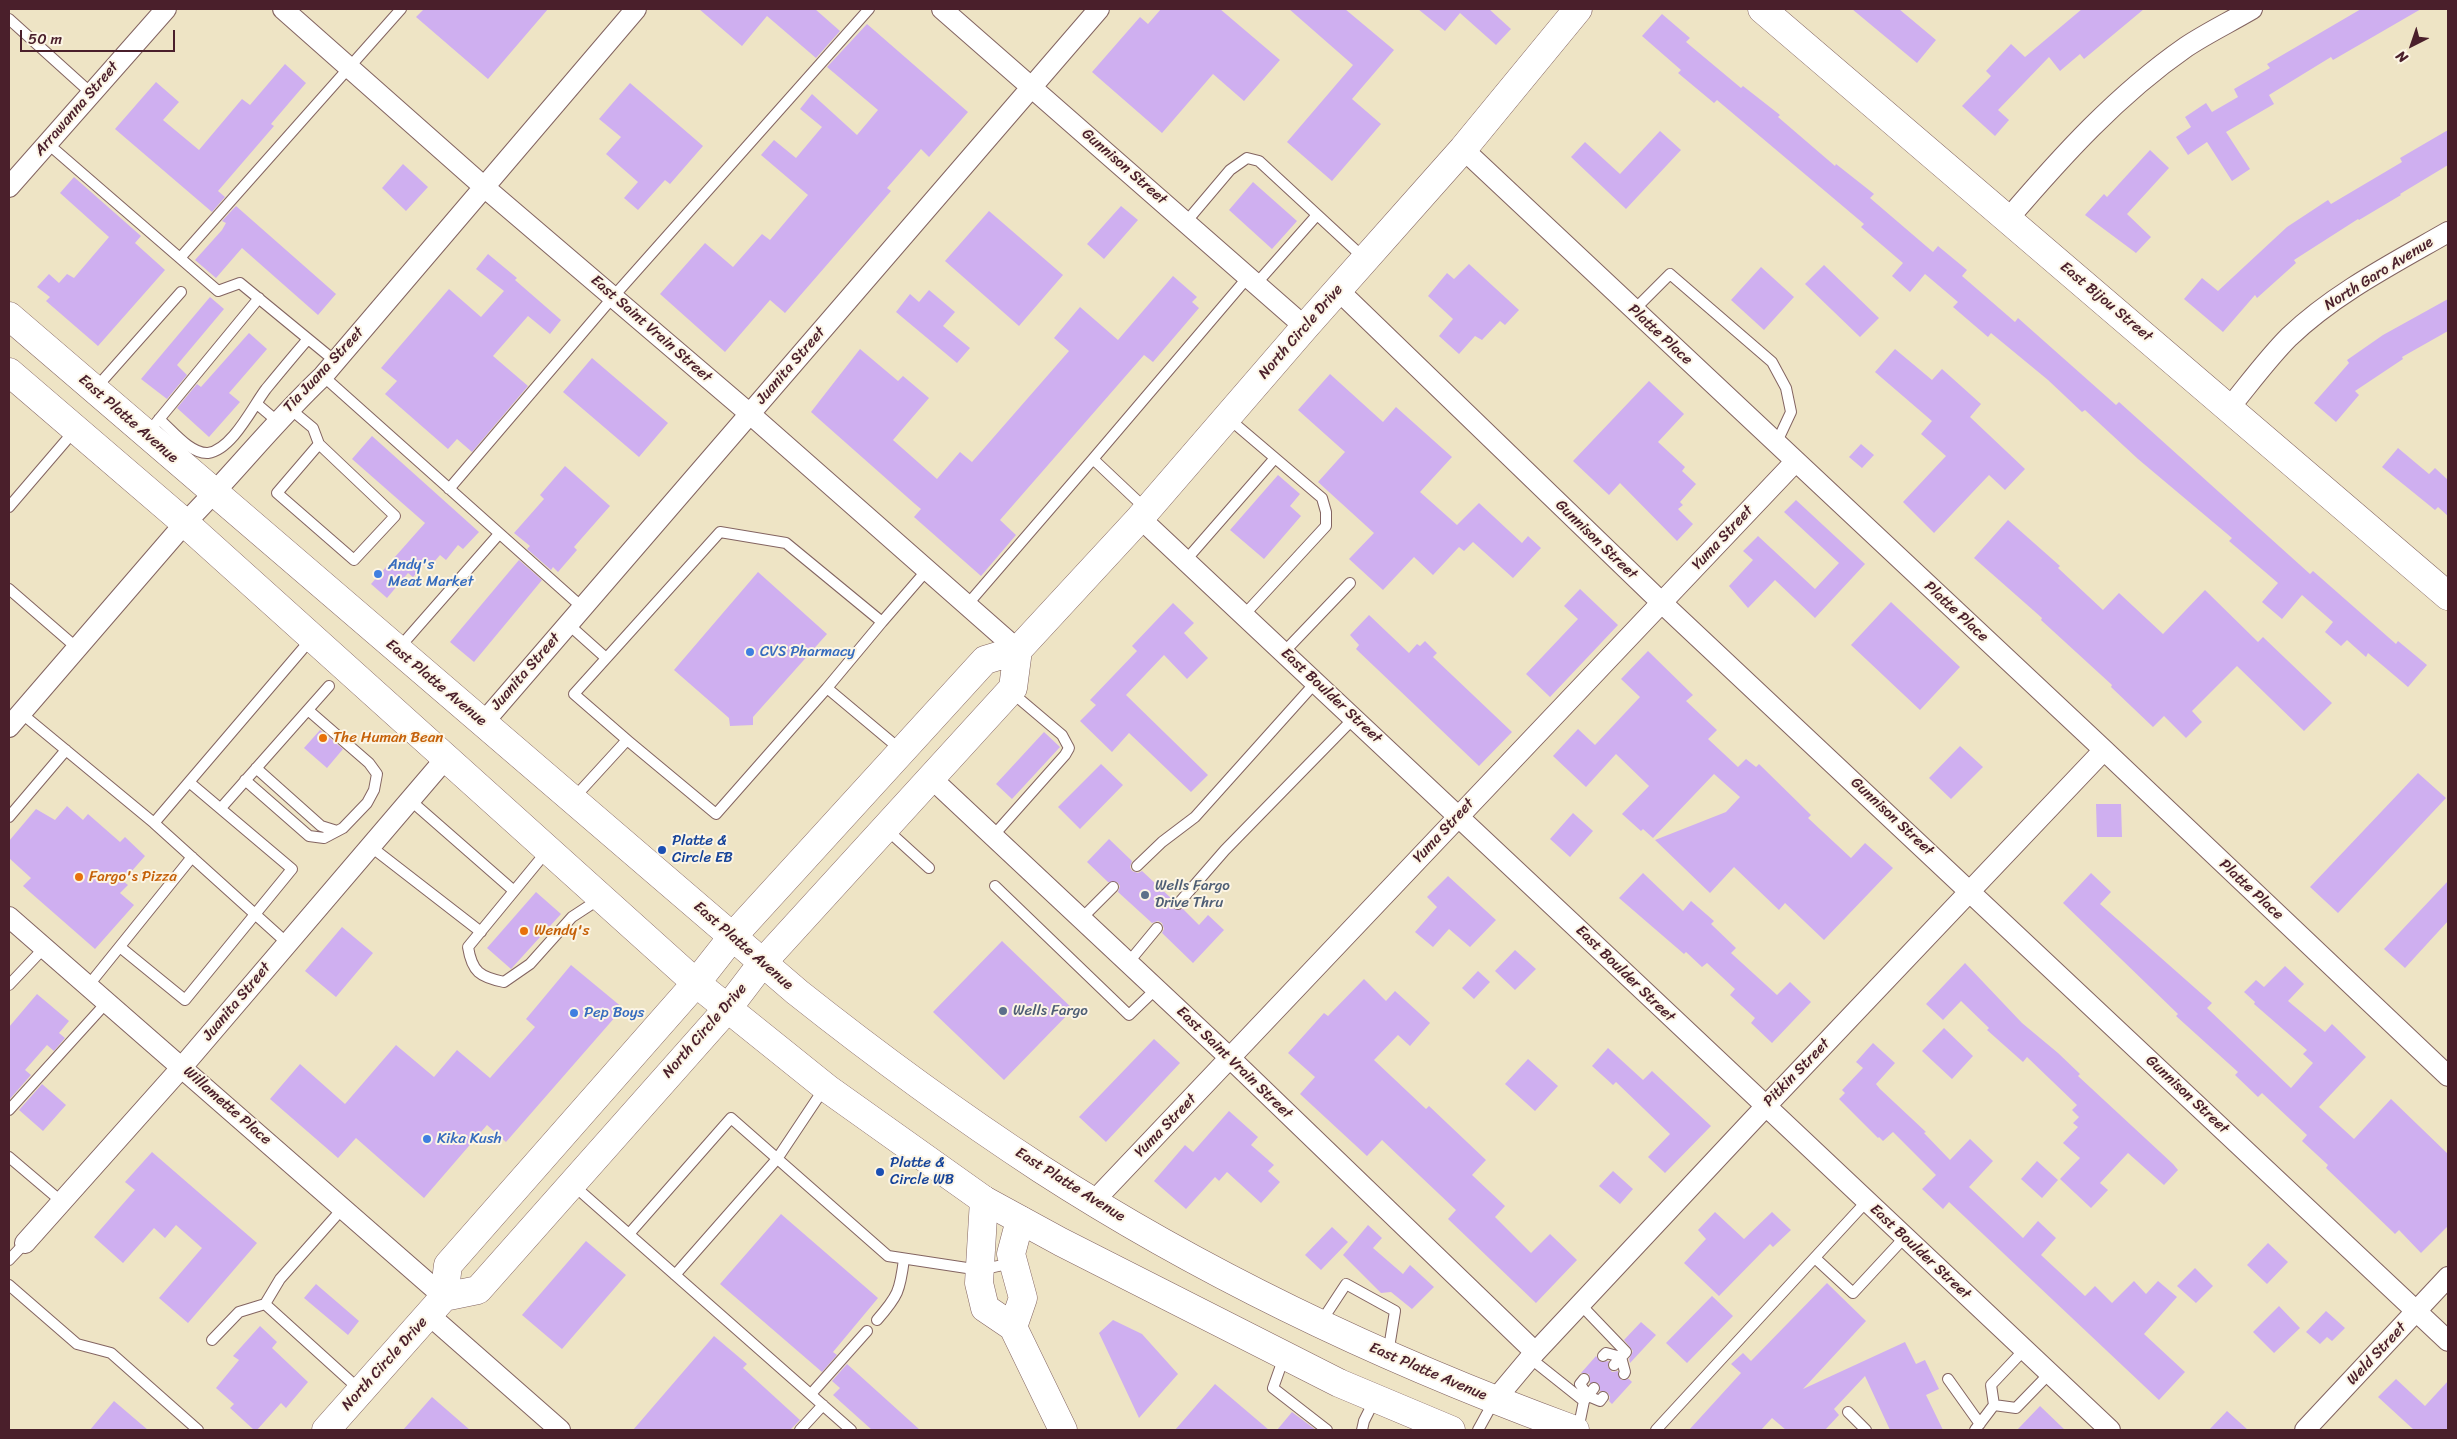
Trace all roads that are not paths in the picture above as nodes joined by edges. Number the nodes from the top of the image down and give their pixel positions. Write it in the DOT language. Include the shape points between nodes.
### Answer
graph roads {
  1 [pos="166,9"];
  2 [pos="283,9"];
  3 [pos="401,9"];
  4 [pos="636,9"];
  5 [pos="869,9"];
  6 [pos="942,9"];
  7 [pos="1099,9"];
  8 [pos="1762,9"];
  9 [pos="2252,9"];
  10 [pos="1572,11"];
  11 [pos="9,19"];
  12 [pos="350,68"];
  13 [pos="1032,87"];
  14 [pos="91,93"];
  15 [pos="47,143"];
  16 [pos="1463,149"];
  17 [pos="483,186"];
  18 [pos="9,187"];
  19 [pos="1317,215"];
  20 [pos="2008,219"];
  21 [pos="1186,222"];
  22 [pos="2448,232"];
  23 [pos="180,258"];
  24 [pos="1365,259"];
  25 [pos="1252,280"];
  26 [pos="1338,290"];
  27 [pos="181,292"];
  28 [pos="613,297"];
  29 [pos="259,298"];
  30 [pos="1634,310"];
  31 [pos="9,316"];
  32 [pos="1305,327"];
  33 [pos="308,339"];
  34 [pos="329,368"];
  35 [pos="9,372"];
  36 [pos="94,390"];
  37 [pos="257,404"];
  38 [pos="2230,407"];
  39 [pos="750,414"];
  40 [pos="283,415"];
  41 [pos="1227,417"];
  42 [pos="153,427"];
  43 [pos="76,430"];
  44 [pos="318,444"];
  45 [pos="1776,444"];
  46 [pos="1275,458"];
  47 [pos="1093,459"];
  48 [pos="1795,462"];
  49 [pos="449,489"];
  50 [pos="214,494"];
  51 [pos="9,507"];
  52 [pos="1144,514"];
  53 [pos="185,523"];
  54 [pos="499,534"];
  55 [pos="1186,560"];
  56 [pos="927,570"];
  57 [pos="1350,583"];
  58 [pos="9,589"];
  59 [pos="2448,596"];
  60 [pos="1662,603"];
  61 [pos="967,606"];
  62 [pos="583,608"];
  63 [pos="1244,614"];
  64 [pos="882,622"];
  65 [pos="568,624"];
  66 [pos="312,638"];
  67 [pos="77,648"];
  68 [pos="398,650"];
  69 [pos="1018,650"];
  70 [pos="1284,652"];
  71 [pos="606,658"];
  72 [pos="1316,682"];
  73 [pos="330,686"];
  74 [pos="827,688"];
  75 [pos="1010,690"];
  76 [pos="308,710"];
  77 [pos="1354,718"];
  78 [pos="15,720"];
  79 [pos="483,723"];
  80 [pos="627,740"];
  81 [pos="66,750"];
  82 [pos="901,750"];
  83 [pos="2104,750"];
  84 [pos="446,758"];
  85 [pos="256,768"];
  86 [pos="930,777"];
  87 [pos="246,780"];
  88 [pos="189,782"];
  89 [pos="410,800"];
  90 [pos="572,800"];
  91 [pos="221,808"];
  92 [pos="1459,816"];
  93 [pos="9,817"];
  94 [pos="154,823"];
  95 [pos="885,828"];
  96 [pos="337,831"];
  97 [pos="993,836"];
  98 [pos="370,846"];
  99 [pos="548,850"];
  100 [pos="192,857"];
  101 [pos="1137,866"];
  102 [pos="929,868"];
  103 [pos="995,886"];
  104 [pos="1113,887"];
  105 [pos="514,891"];
  106 [pos="1971,891"];
  107 [pos="601,898"];
  108 [pos="1178,904"];
  109 [pos="255,914"];
  110 [pos="9,918"];
  111 [pos="1081,919"];
  112 [pos="1157,928"];
  113 [pos="480,932"];
  114 [pos="733,936"];
  115 [pos="287,943"];
  116 [pos="120,947"];
  117 [pos="44,948"];
  118 [pos="763,962"];
  119 [pos="1128,963"];
  120 [pos="696,983"];
  121 [pos="9,985"];
  122 [pos="88,986"];
  123 [pos="1156,989"];
  124 [pos="107,1002"];
  125 [pos="728,1008"];
  126 [pos="1230,1058"];
  127 [pos="182,1067"];
  128 [pos="2448,1076"];
  129 [pos="826,1087"];
  130 [pos="1765,1107"];
  131 [pos="9,1110"];
  132 [pos="9,1157"];
  133 [pos="777,1159"];
  134 [pos="571,1183"];
  135 [pos="984,1200"];
  136 [pos="1094,1201"];
  137 [pos="62,1202"];
  138 [pos="1866,1202"];
  139 [pos="343,1208"];
  140 [pos="1020,1220"];
  141 [pos="629,1234"];
  142 [pos="1904,1238"];
  143 [pos="25,1243"];
  144 [pos="1815,1258"];
  145 [pos="904,1259"];
  146 [pos="9,1260"];
  147 [pos="1012,1263"];
  148 [pos="980,1270"];
  149 [pos="675,1275"];
  150 [pos="2448,1277"];
  151 [pos="9,1285"];
  152 [pos="265,1304"];
  153 [pos="1580,1304"];
  154 [pos="436,1306"];
  155 [pos="2416,1311"];
  156 [pos="877,1320"];
  157 [pos="1320,1324"];
  158 [pos="1013,1327"];
  159 [pos="867,1331"];
  160 [pos="212,1340"];
  161 [pos="2448,1341"];
  162 [pos="2024,1350"];
  163 [pos="1532,1355"];
  164 [pos="1284,1356"];
  165 [pos="1388,1356"];
  166 [pos="1603,1356"];
  167 [pos="1621,1357"];
  168 [pos="1614,1365"];
  169 [pos="1624,1374"];
  170 [pos="2049,1374"];
  171 [pos="1584,1379"];
  172 [pos="1948,1379"];
  173 [pos="361,1390"];
  174 [pos="810,1394"];
  175 [pos="1589,1395"];
  176 [pos="1603,1397"];
  177 [pos="1375,1398"];
  178 [pos="1494,1401"];
  179 [pos="823,1405"];
  180 [pos="1994,1405"];
  181 [pos="1848,1412"];
  182 [pos="1977,1427"];
  183 [pos="198,1430"];
  184 [pos="326,1430"];
  185 [pos="560,1430"];
  186 [pos="800,1430"];
  187 [pos="851,1430"];
  188 [pos="1063,1430"];
  189 [pos="1327,1430"];
  190 [pos="1362,1430"];
  191 [pos="1451,1430"];
  192 [pos="1478,1430"];
  193 [pos="1577,1430"];
  194 [pos="1656,1430"];
  195 [pos="1866,1430"];
  196 [pos="2110,1430"];
  197 [pos="2305,1430"];
  1 -- 14 [label="street, Arrawanna Street"];
  2 -- 12 [label="street, East Saint Vrain Street"];
  3 -- 12 [label="lane"];
  4 -- 17 [label="street, Tia Juana Street"];
  5 -- 28 [label="lane"];
  6 -- 13 [label="street, Gunnison Street"];
  7 -- 13 [label="street, Juanita Street"];
  8 -- 20 [label="main road, East Bijou Street"];
  9 -- 20 [label="street" via="2187,47 2133,87 2079,138"];
  10 -- 16 [label="main road, North Circle Drive"];
  11 -- 14 [label="lane"];
  12 -- 17 [label="street, East Saint Vrain Street"];
  12 -- 23 [label="lane"];
  13 -- 21 [label="street, Gunnison Street"];
  13 -- 39 [label="street, Juanita Street"];
  14 -- 15 [label="street, Arrawanna Street"];
  15 -- 18 [label="street, Arrawanna Street"];
  15 -- 23 [label="lane"];
  16 -- 24 [label="main road, North Circle Drive"];
  16 -- 30 [label="street, Platte Place"];
  17 -- 28 [label="street, East Saint Vrain Street"];
  17 -- 34 [label="street, Tia Juana Street"];
  19 -- 21 [label="lane" via="1259,161 1247,158 1230,170"];
  19 -- 24 [label="lane"];
  19 -- 25 [label="lane"];
  20 -- 38 [label="main road, East Bijou Street"];
  21 -- 25 [label="street, Gunnison Street"];
  22 -- 38 [label="street, North Garo Avenue" via="2369,278 2312,317 2289,338"];
  23 -- 29 [label="lane" via="218,291 240,282"];
  24 -- 26 [label="main road, North Circle Drive"];
  25 -- 32 [label="street, Gunnison Street"];
  25 -- 47 [label="lane"];
  26 -- 32 [label="main road, North Circle Drive"];
  26 -- 60 [label="street, Gunnison Street"];
  27 -- 36 [label="lane"];
  28 -- 39 [label="street, East Saint Vrain Street"];
  28 -- 49 [label="lane"];
  29 -- 33 [label="lane"];
  29 -- 42 [label="lane"];
  30 -- 45 [label="street, Platte Place"];
  30 -- 45 [label="lane" via="1670,274 1772,362 1786,388 1791,412"];
  31 -- 36 [label="main road, East Platte Avenue"];
  32 -- 41 [label="main road, North Circle Drive"];
  33 -- 34 [label="lane"];
  33 -- 37 [label="lane"];
  34 -- 40 [label="street, Tia Juana Street"];
  34 -- 49 [label="lane"];
  35 -- 43 [label="main road"];
  36 -- 42 [label="main road, East Platte Avenue"];
  37 -- 40 [label="lane"];
  37 -- 42 [label="lane" via="233,437 208,452 193,449"];
  38 -- 59 [label="main road, East Bijou Street"];
  39 -- 56 [label="street, East Saint Vrain Street"];
  39 -- 62 [label="street, Juanita Street"];
  40 -- 44 [label="lane" via="313,428"];
  40 -- 50 [label="street, Tia Juana Street"];
  41 -- 46 [label="lane"];
  41 -- 52 [label="main road, North Circle Drive"];
  42 -- 50 [label="main road, East Platte Avenue"];
  43 -- 51 [label="lane"];
  43 -- 53 [label="main road"];
  44 -- 44 [label="lane" via="277,493 354,560 395,516"];
  45 -- 48 [label="street, Platte Place"];
  46 -- 55 [label="lane"];
  46 -- 63 [label="lane" via="1322,498 1326,526"];
  47 -- 52 [label="lane"];
  47 -- 61 [label="lane"];
  48 -- 60 [label="street, Yuma Street"];
  48 -- 83 [label="street, Platte Place"];
  49 -- 54 [label="lane"];
  50 -- 53 [label="street, Tia Juana Street"];
  50 -- 68 [label="main road, East Platte Avenue"];
  52 -- 55 [label="street, East Boulder Street"];
  52 -- 69 [label="main road, North Circle Drive"];
  53 -- 66 [label="main road"];
  53 -- 67 [label="street, Tia Juana Street"];
  54 -- 62 [label="lane"];
  54 -- 68 [label="lane"];
  55 -- 63 [label="street, East Boulder Street"];
  56 -- 61 [label="street, East Saint Vrain Street"];
  56 -- 64 [label="lane"];
  57 -- 70 [label="lane"];
  58 -- 67 [label="lane"];
  60 -- 92 [label="street, Yuma Street"];
  60 -- 106 [label="street, Gunnison Street"];
  61 -- 69 [label="street, East Saint Vrain Street"];
  62 -- 65 [label="street, Juanita Street"];
  63 -- 70 [label="street, East Boulder Street"];
  64 -- 71 [label="lane" via="786,543 720,532"];
  64 -- 74 [label="lane"];
  65 -- 71 [label="lane"];
  65 -- 79 [label="street, Juanita Street"];
  66 -- 84 [label="main road"];
  66 -- 88 [label="lane"];
  67 -- 78 [label="street, Tia Juana Street"];
  68 -- 79 [label="main road, East Platte Avenue"];
  69 -- 75 [label="main road, North Circle Drive"];
  69 -- 82 [label="main road" via="984,660"];
  70 -- 72 [label="street, East Boulder Street"];
  71 -- 80 [label="lane" via="574,694"];
  72 -- 77 [label="street, East Boulder Street"];
  72 -- 101 [label="lane" via="1195,817"];
  73 -- 76 [label="lane"];
  74 -- 80 [label="lane" via="716,814"];
  74 -- 82 [label="lane"];
  75 -- 86 [label="main road, North Circle Drive"];
  75 -- 97 [label="lane" via="1062,735 1069,748"];
  76 -- 85 [label="lane"];
  76 -- 96 [label="lane" via="369,763 376,774 374,790 367,803"];
  77 -- 92 [label="street, East Boulder Street"];
  77 -- 108 [label="lane" via="1225,850"];
  78 -- 81 [label="lane"];
  79 -- 90 [label="main road, East Platte Avenue"];
  80 -- 90 [label="lane"];
  81 -- 93 [label="lane"];
  81 -- 94 [label="lane"];
  82 -- 114 [label="main road"];
  83 -- 106 [label="street, Pitkin Street"];
  83 -- 128 [label="street, Platte Place"];
  84 -- 89 [label="street, Juanita Street"];
  84 -- 99 [label="main road"];
  85 -- 87 [label="lane"];
  85 -- 96 [label="lane" via="320,826"];
  86 -- 95 [label="main road, North Circle Drive"];
  86 -- 97 [label="street, East Saint Vrain Street"];
  87 -- 91 [label="lane"];
  87 -- 96 [label="lane" via="309,836 324,838"];
  88 -- 91 [label="lane"];
  88 -- 94 [label="lane"];
  89 -- 98 [label="street, Juanita Street"];
  89 -- 105 [label="lane"];
  90 -- 114 [label="main road, East Platte Avenue"];
  91 -- 109 [label="lane" via="292,869"];
  92 -- 126 [label="street, Yuma Street"];
  92 -- 130 [label="street, East Boulder Street"];
  94 -- 100 [label="lane"];
  95 -- 102 [label="lane"];
  95 -- 118 [label="main road, North Circle Drive"];
  97 -- 111 [label="street, East Saint Vrain Street"];
  98 -- 113 [label="lane"];
  98 -- 115 [label="street, Juanita Street"];
  99 -- 105 [label="lane"];
  99 -- 107 [label="main road"];
  100 -- 109 [label="lane"];
  100 -- 116 [label="lane"];
  103 -- 123 [label="lane" via="1129,1015"];
  104 -- 111 [label="lane"];
  105 -- 113 [label="lane"];
  106 -- 130 [label="street, Pitkin Street"];
  106 -- 155 [label="street, Gunnison Street"];
  107 -- 113 [label="lane" via="572,917 530,964 504,982 486,978 470,964 468,947"];
  107 -- 120 [label="main road"];
  109 -- 115 [label="lane"];
  109 -- 116 [label="lane" via="185,1000"];
  110 -- 117 [label="street, Willamette Place"];
  111 -- 119 [label="street, East Saint Vrain Street"];
  112 -- 119 [label="lane"];
  114 -- 118 [label="main road, East Platte Avenue"];
  114 -- 120 [label="main road"];
  115 -- 127 [label="street, Juanita Street"];
  116 -- 122 [label="lane"];
  117 -- 121 [label="lane"];
  117 -- 122 [label="street, Willamette Place"];
  118 -- 125 [label="main road, North Circle Drive"];
  118 -- 136 [label="main road, East Platte Avenue" via="858,1040 1007,1146"];
  119 -- 123 [label="street, East Saint Vrain Street"];
  120 -- 125 [label="main road"];
  120 -- 154 [label="main road" via="448,1265"];
  122 -- 124 [label="street, Willamette Place"];
  123 -- 126 [label="street, East Saint Vrain Street"];
  124 -- 127 [label="street, Willamette Place"];
  124 -- 131 [label="lane"];
  125 -- 129 [label="main road"];
  125 -- 134 [label="main road, North Circle Drive"];
  126 -- 136 [label="street, Yuma Street"];
  126 -- 163 [label="street, East Saint Vrain Street"];
  127 -- 137 [label="street, Juanita Street"];
  127 -- 139 [label="street, Willamette Place"];
  129 -- 133 [label="lane"];
  129 -- 135 [label="main road"];
  130 -- 138 [label="street, East Boulder Street"];
  130 -- 153 [label="street, Pitkin Street"];
  132 -- 137 [label="lane"];
  133 -- 141 [label="lane" via="731,1118"];
  133 -- 145 [label="lane" via="888,1256"];
  133 -- 149 [label="lane"];
  134 -- 141 [label="lane"];
  134 -- 154 [label="main road, North Circle Drive" via="478,1290"];
  135 -- 140 [label="main road"];
  135 -- 148 [label="main road"];
  136 -- 157 [label="main road, East Platte Avenue" via="1218,1272"];
  137 -- 143 [label="street, Juanita Street"];
  138 -- 142 [label="street, East Boulder Street"];
  138 -- 144 [label="lane"];
  139 -- 152 [label="lane" via="280,1279"];
  139 -- 154 [label="street, Willamette Place"];
  140 -- 147 [label="main road" via="1012,1246"];
  140 -- 164 [label="main road"];
  141 -- 149 [label="lane"];
  142 -- 144 [label="lane" via="1853,1292"];
  142 -- 162 [label="street, East Boulder Street"];
  143 -- 146 [label="lane"];
  144 -- 194 [label="lane"];
  145 -- 148 [label="lane"];
  145 -- 156 [label="lane" via="901,1286 895,1300"];
  147 -- 148 [label="lane"];
  147 -- 158 [label="main road" via="1022,1298"];
  148 -- 158 [label="main road" via="985,1308"];
  149 -- 174 [label="lane"];
  150 -- 155 [label="street, Weld Street"];
  151 -- 183 [label="lane" via="77,1344 111,1353"];
  152 -- 160 [label="lane" via="239,1312"];
  152 -- 173 [label="lane"];
  153 -- 163 [label="street, Pitkin Street"];
  153 -- 167 [label="lane" via="1626,1352"];
  154 -- 173 [label="main road, North Circle Drive"];
  154 -- 185 [label="street, Willamette Place"];
  155 -- 161 [label="street, Gunnison Street"];
  155 -- 197 [label="street, Weld Street"];
  157 -- 165 [label="main road, East Platte Avenue"];
  157 -- 165 [label="lane" via="1346,1284 1395,1311"];
  158 -- 188 [label="main road"];
  159 -- 174 [label="lane"];
  162 -- 170 [label="street, East Boulder Street"];
  162 -- 180 [label="lane" via="1991,1385"];
  163 -- 175 [label="lane"];
  163 -- 178 [label="street, Pitkin Street"];
  164 -- 177 [label="main road"];
  164 -- 189 [label="lane" via="1273,1388"];
  165 -- 178 [label="main road, East Platte Avenue"];
  166 -- 167 [label="lane" via="1606,1353"];
  167 -- 168 [label="lane"];
  167 -- 169 [label="lane"];
  170 -- 180 [label="lane" via="2016,1408"];
  170 -- 196 [label="street, East Boulder Street"];
  171 -- 175 [label="lane" via="1580,1384"];
  172 -- 182 [label="lane"];
  173 -- 184 [label="main road, North Circle Drive"];
  174 -- 179 [label="lane"];
  175 -- 176 [label="lane" via="1600,1401"];
  175 -- 193 [label="lane"];
  177 -- 190 [label="lane"];
  177 -- 191 [label="main road"];
  178 -- 192 [label="lane"];
  178 -- 193 [label="main road, East Platte Avenue"];
  179 -- 186 [label="lane"];
  179 -- 187 [label="lane"];
  180 -- 182 [label="lane"];
  181 -- 195 [label="lane"];
}
